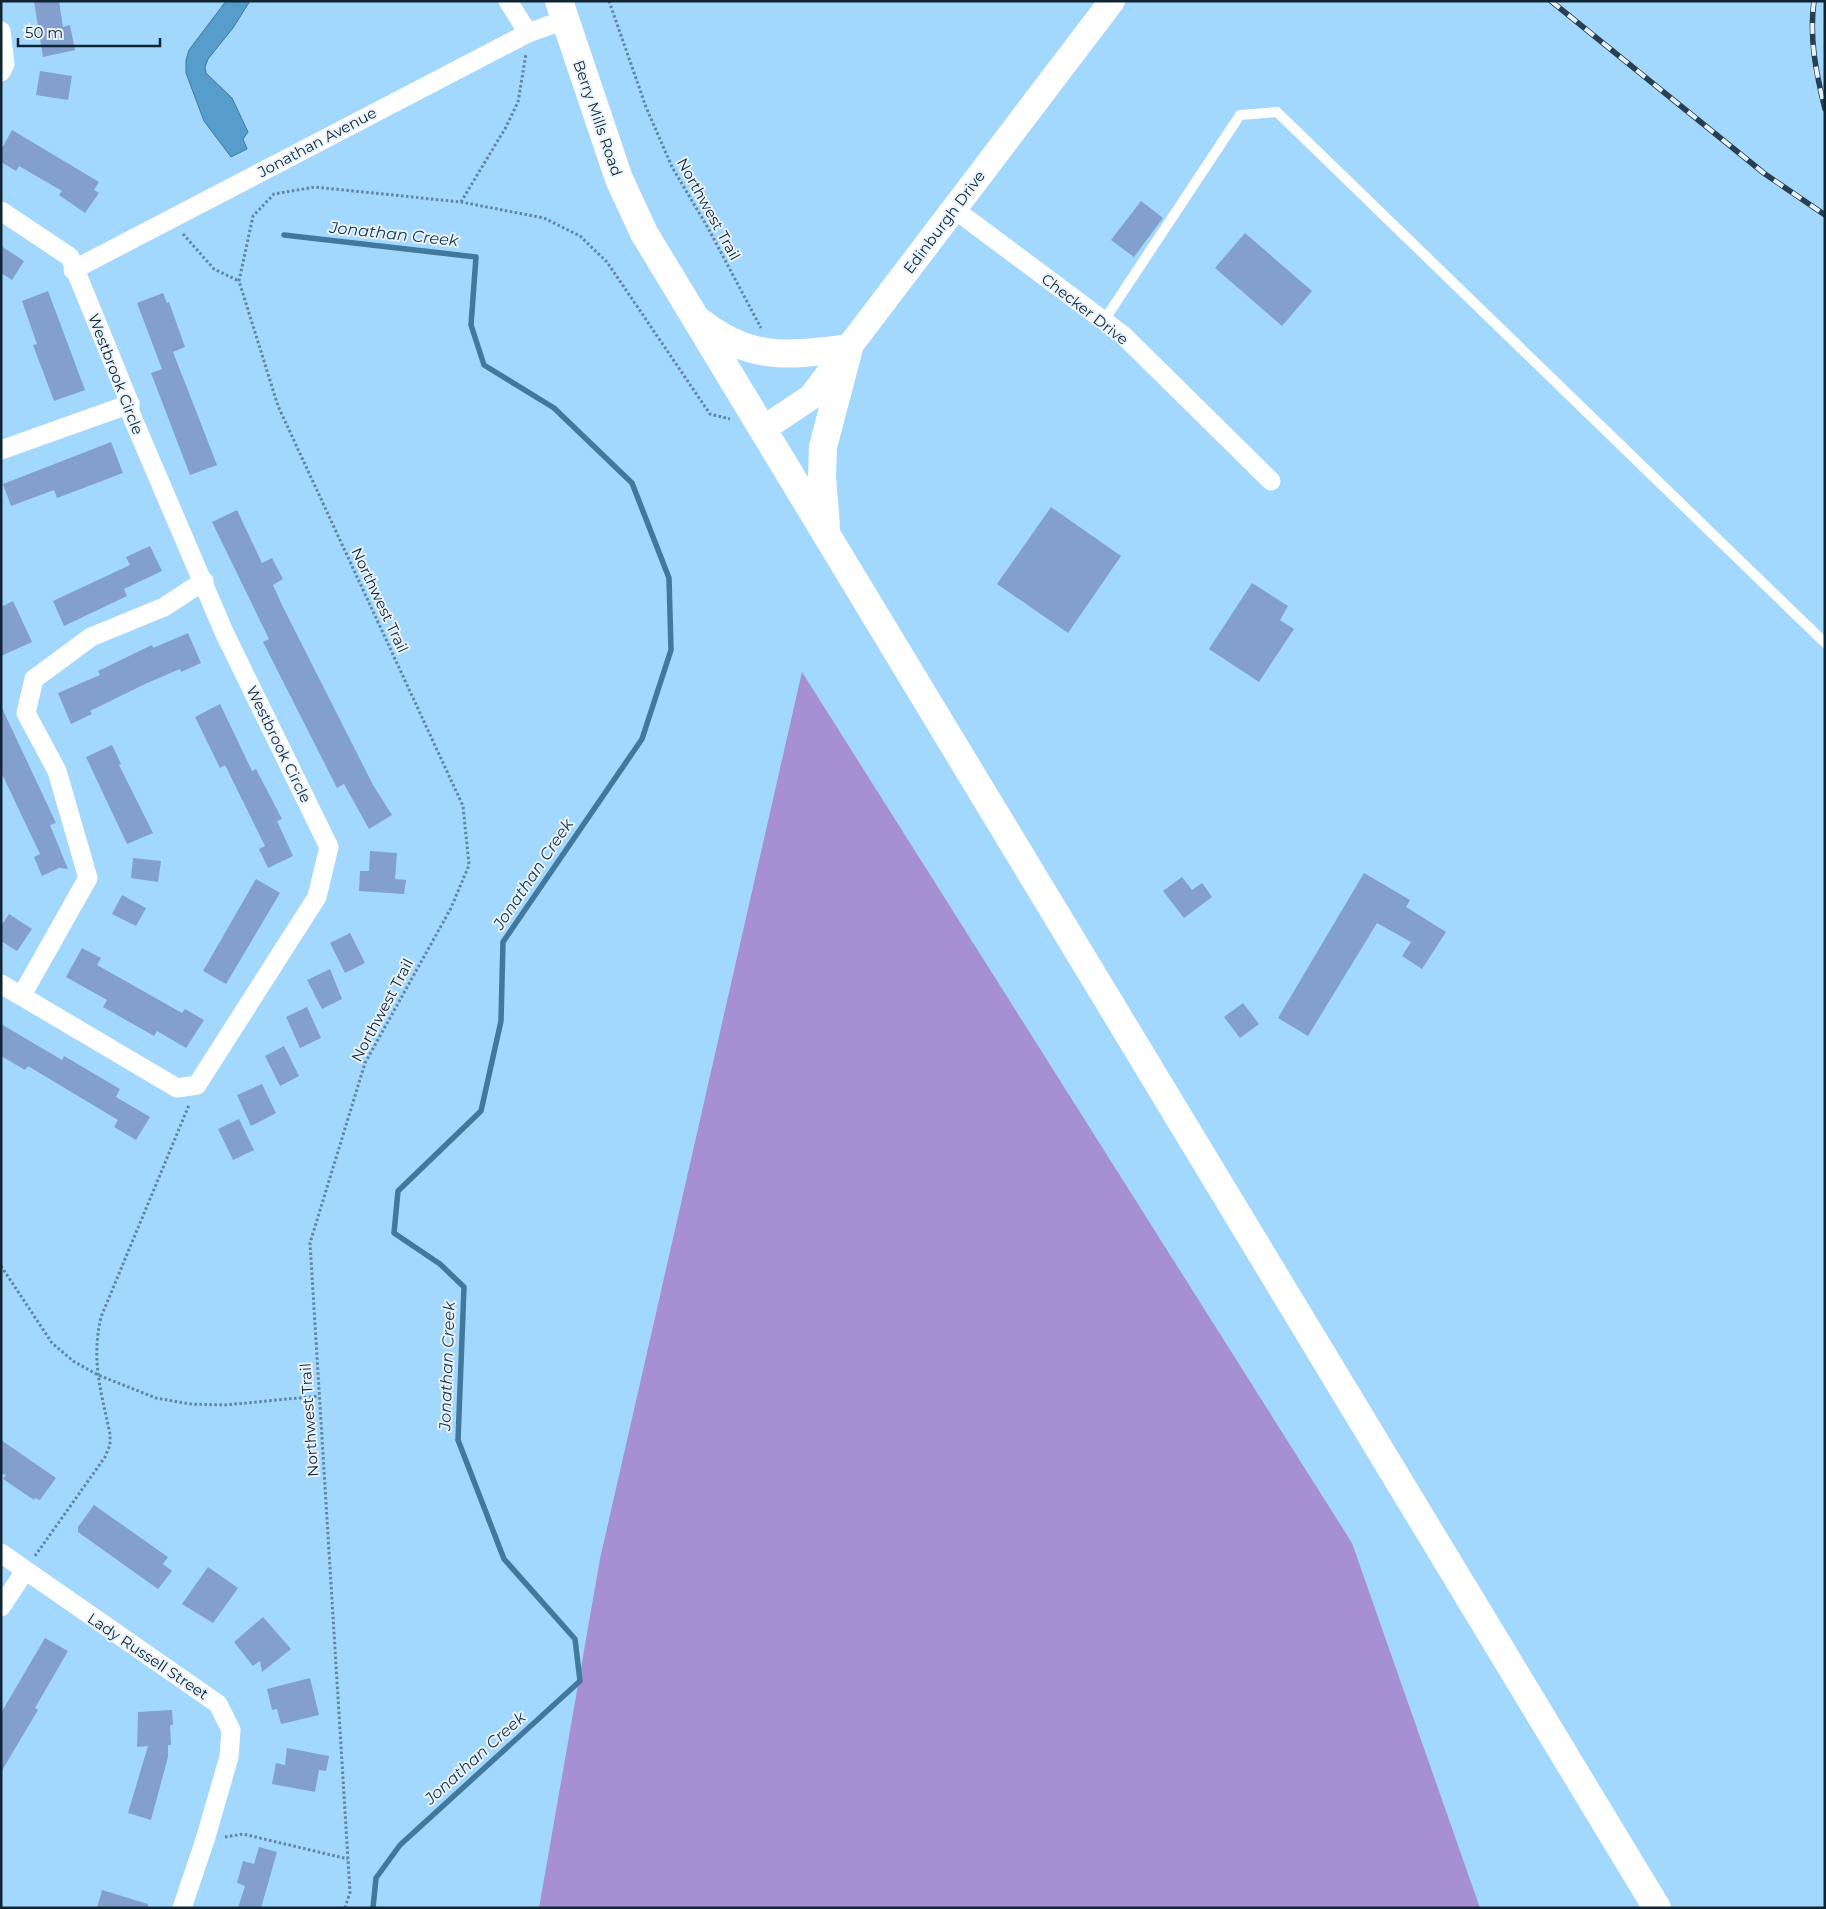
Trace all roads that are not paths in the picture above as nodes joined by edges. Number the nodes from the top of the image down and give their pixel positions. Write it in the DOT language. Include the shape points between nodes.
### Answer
graph roads {
  1 [pos="508,1"];
  2 [pos="1112,1"];
  3 [pos="561,11"];
  4 [pos="1,31"];
  5 [pos="528,33"];
  6 [pos="1,72"];
  7 [pos="954,209"];
  8 [pos="1,211"];
  9 [pos="74,270"];
  10 [pos="695,318"];
  11 [pos="1103,322"];
  12 [pos="849,348"];
  13 [pos="130,404"];
  14 [pos="763,429"];
  15 [pos="1,450"];
  16 [pos="1271,482"];
  17 [pos="826,533"];
  18 [pos="204,581"];
  19 [pos="1825,643"];
  20 [pos="1,984"];
  21 [pos="22,995"];
  22 [pos="1,1553"];
  23 [pos="25,1571"];
  24 [pos="1,1607"];
  25 [pos="182,1908"];
  26 [pos="1657,1908"];
  1 -- 5 [label="street"];
  2 -- 7 [label="street, Edinburgh Drive"];
  3 -- 5 [label="street, Jonathan Avenue"];
  3 -- 10 [label="main road, Berry Mills Road" via="618,179 644,233"];
  4 -- 6 [label="street" via="5,64"];
  5 -- 9 [label="street, Jonathan Avenue"];
  7 -- 11 [label="street, Checker Drive"];
  7 -- 12 [label="street, Edinburgh Drive"];
  8 -- 9 [label="street, Westbrook Circle" via="70,257"];
  9 -- 13 [label="street, Westbrook Circle"];
  10 -- 12 [label="main road" via="718,336 761,353 789,356"];
  10 -- 14 [label="main road, Berry Mills Road"];
  11 -- 16 [label="street, Checker Drive" via="1122,335"];
  11 -- 19 [label="lane" via="1240,116 1277,112"];
  12 -- 14 [label="street, Edinburgh Drive" via="811,397"];
  12 -- 17 [label="main road" via="824,447 822,477"];
  13 -- 15 [label="street"];
  13 -- 18 [label="street, Westbrook Circle" via="130,412"];
  14 -- 17 [label="main road, Berry Mills Road"];
  17 -- 26 [label="main road, Berry Mills Road"];
  18 -- 21 [label="street" via="164,606 91,637 34,679 26,713 57,770 88,878"];
  18 -- 21 [label="street, Westbrook Circle" via="224,632 329,847 317,897 197,1085 177,1088"];
  20 -- 21 [label="street"];
  22 -- 23 [label="street, Lady Russell Street"];
  23 -- 24 [label="street"];
  23 -- 25 [label="street, Lady Russell Street" via="218,1704 230,1730 229,1757"];
}
